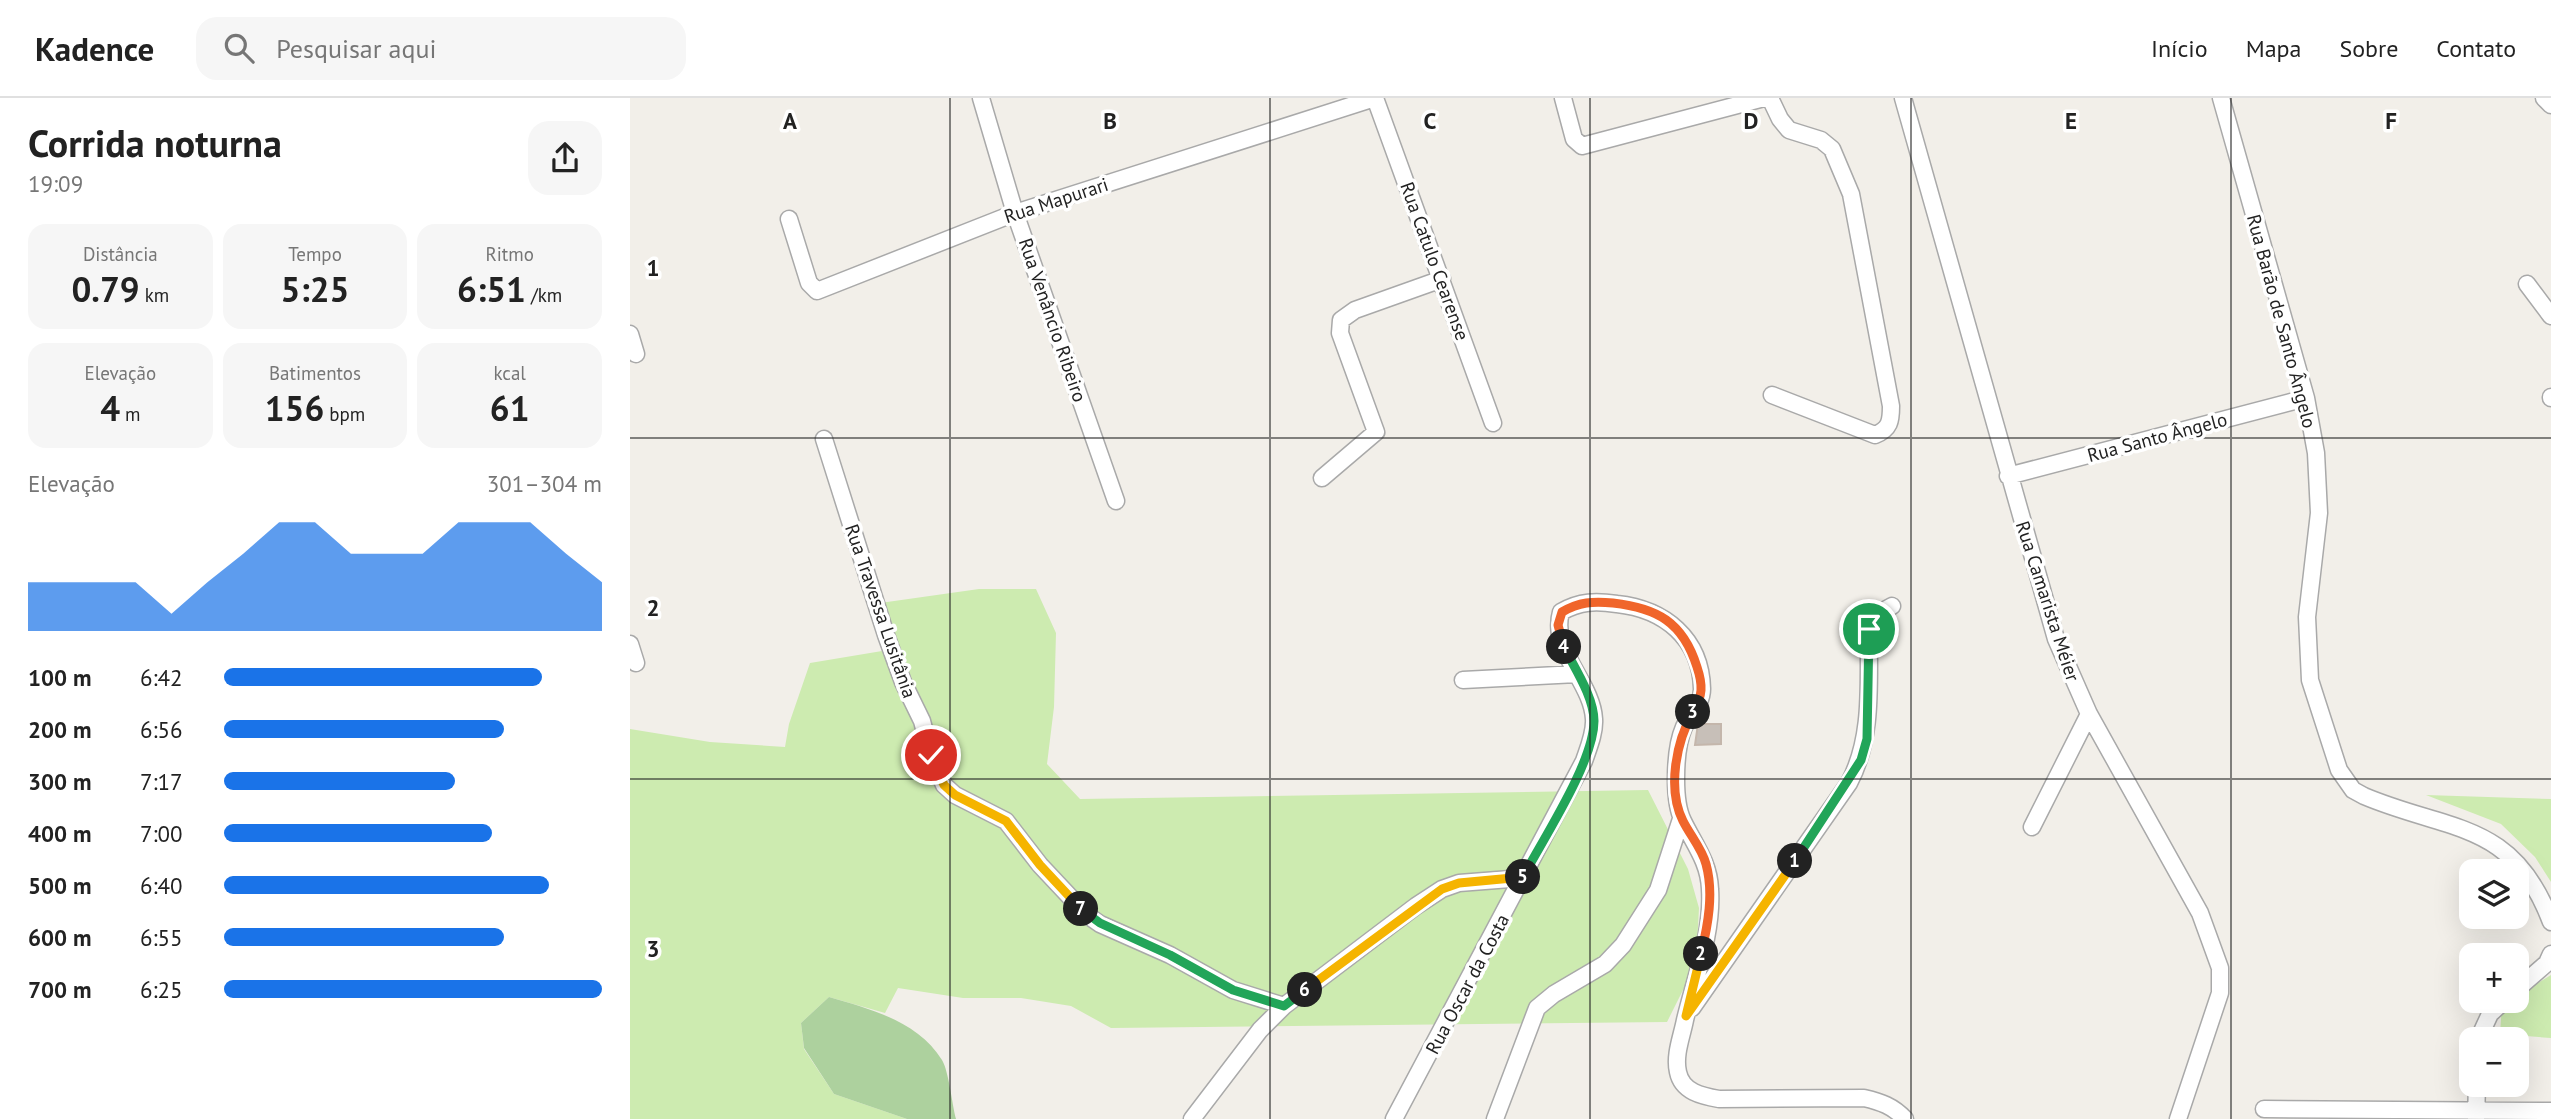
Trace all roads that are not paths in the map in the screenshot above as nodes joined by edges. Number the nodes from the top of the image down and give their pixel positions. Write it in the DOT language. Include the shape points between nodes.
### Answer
graph roads {
  1 [pos="981,98"];
  2 [pos="1375,98"];
  3 [pos="1563,98"];
  4 [pos="1764,98"];
  5 [pos="1770,98"];
  6 [pos="1903,98"];
  7 [pos="2221,98"];
  8 [pos="2544,98"];
  9 [pos="2551,105"];
  10 [pos="1015,213"];
  11 [pos="789,219"];
  12 [pos="1442,279"];
  13 [pos="2527,284"];
  14 [pos="2551,316"];
  15 [pos="630,334"];
  16 [pos="636,354"];
  17 [pos="1772,395"];
  18 [pos="2306,398"];
  19 [pos="1493,423"];
  20 [pos="824,439"];
  21 [pos="2008,476"];
  22 [pos="1322,478"];
  23 [pos="1116,501"];
  24 [pos="1892,606"];
  25 [pos="630,644"];
  26 [pos="636,663"];
  27 [pos="1577,674"];
  28 [pos="1464,680"];
  29 [pos="2089,715"];
  30 [pos="1681,818"];
  31 [pos="2032,827"];
  32 [pos="1523,878"];
  33 [pos="2551,922"];
  34 [pos="2551,954"];
  35 [pos="2529,979"];
  36 [pos="1284,1006"];
  37 [pos="1686,1016"];
  38 [pos="2477,1097"];
  39 [pos="2264,1110"];
  40 [pos="2551,1111"];
  41 [pos="2333,1115"];
  42 [pos="2476,1115"];
  43 [pos="1192,1119"];
  44 [pos="1394,1119"];
  45 [pos="1495,1119"];
  46 [pos="1905,1119"];
  47 [pos="2178,1119"];
  1 -- 10 [label="street, Rua Venâncio Ribeiro"];
  2 -- 10 [label="street, Rua Mapurari"];
  2 -- 12 [label="street, Rua Catulo Cearense"];
  3 -- 4 [label="street" via="1574,139 1582,146"];
  5 -- 17 [label="street" via="1789,130 1821,140 1832,149 1851,194 1891,421 1885,431 1875,435"];
  6 -- 21 [label="street, Rua Camarista Méier"];
  7 -- 18 [label="street, Rua Barão de Santo Ângelo"];
  8 -- 9 [label="street"];
  10 -- 11 [label="street, Rua Mapurari" via="817,291 809,283"];
  10 -- 23 [label="street, Rua Venâncio Ribeiro"];
  12 -- 19 [label="street, Rua Catulo Cearense"];
  12 -- 22 [label="street" via="1355,310 1340,320 1340,333 1376,432"];
  13 -- 14 [label="street"];
  15 -- 16 [label="street"];
  18 -- 21 [label="street, Rua Santo Ângelo"];
  18 -- 33 [label="street, Rua Barão de Santo Ângelo" via="2319,494 2307,660 2339,770 2353,790 2364,796 2493,841 2533,884"];
  20 -- 36 [label="street, Rua Travessa Lusitânia" via="886,635 944,785 1006,821 1087,915 1233,990"];
  21 -- 29 [label="street, Rua Camarista Méier" via="2056,639"];
  24 -- 37 [label="street" via="1872,617 1869,629 1867,739 1861,760"];
  25 -- 26 [label="street"];
  27 -- 28 [label="street"];
  27 -- 30 [label="street, Rua Oscar da Costa" via="1558,625 1562,612 1576,604 1596,601 1643,607 1664,617 1684,637 1702,687 1679,742 1676,778"];
  27 -- 32 [label="street, Rua Oscar da Costa" via="1594,720 1591,738 1584,761"];
  29 -- 31 [label="street"];
  29 -- 47 [label="street, Rua Camarista Méier" via="2200,913 2220,968 2215,1013"];
  30 -- 37 [label="street, Rua Oscar da Costa" via="1706,862 1710,889 1704,943"];
  30 -- 45 [label="street" via="1658,890 1623,945 1605,964 1537,1008"];
  32 -- 36 [label="street" via="1442,889"];
  32 -- 44 [label="street, Rua Oscar da Costa"];
  34 -- 35 [label="street"];
  36 -- 43 [label="street"];
  37 -- 46 [label="street, Rua Oscar da Costa" via="1678,1073 1690,1090 1719,1099 1864,1098 1896,1109"];
  38 -- 42 [label="street"];
  39 -- 41 [label="street"];
  40 -- 42 [label="street"];
  41 -- 42 [label="street"];
}
